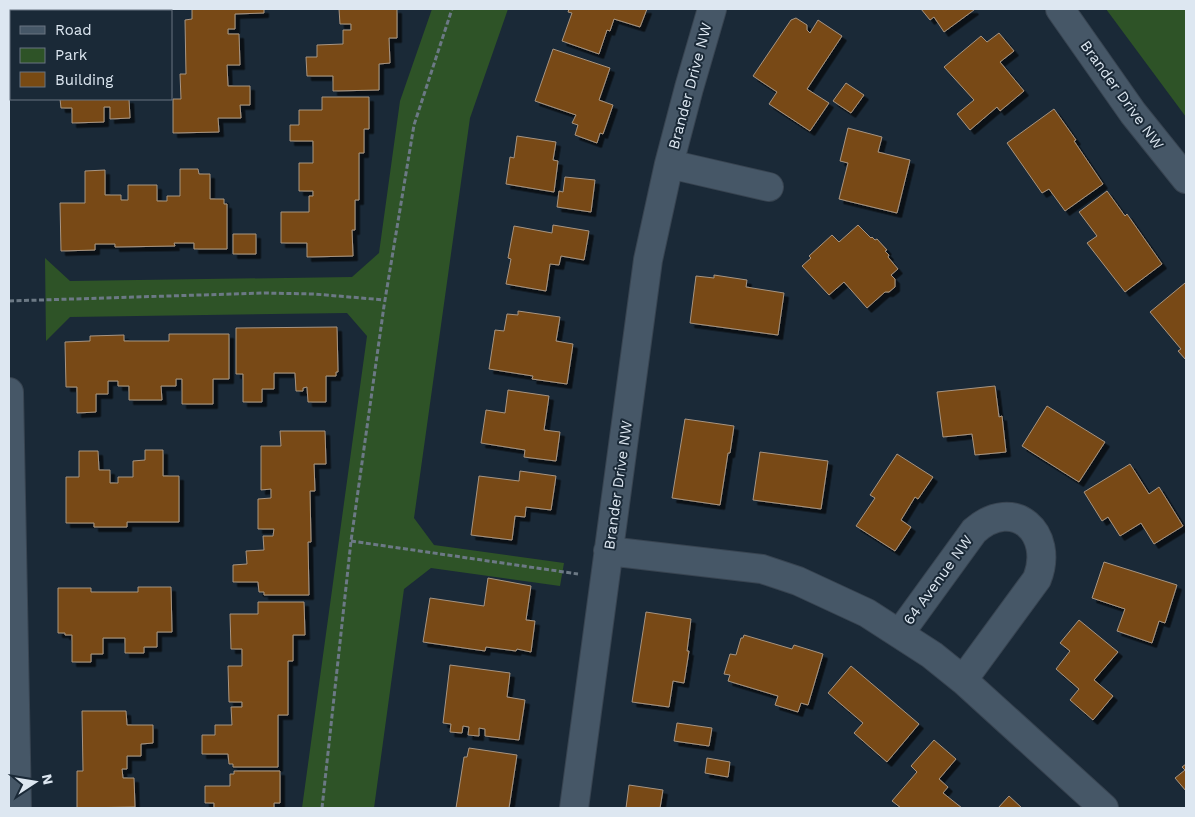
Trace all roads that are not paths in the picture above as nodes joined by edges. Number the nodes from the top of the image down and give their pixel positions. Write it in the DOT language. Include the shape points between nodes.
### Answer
graph roads {
  1 [pos="712,9"];
  2 [pos="1060,9"];
  3 [pos="669,164"];
  4 [pos="1186,179"];
  5 [pos="769,187"];
  6 [pos="9,392"];
  7 [pos="607,564"];
  8 [pos="900,633"];
  9 [pos="963,680"];
  10 [pos="17,808"];
  11 [pos="574,808"];
  12 [pos="1104,808"];
  1 -- 3 [label="street, Brander Drive NW"];
  2 -- 4 [label="street, Brander Drive NW" via="1133,113"];
  3 -- 5 [label="street, Brander Drive NW"];
  3 -- 7 [label="street, Brander Drive NW" via="648,260"];
  6 -- 10 [label="street"];
  7 -- 8 [label="street, 64 Avenue NW" via="762,569 833,596"];
  7 -- 11 [label="street, Brander Drive NW"];
  8 -- 9 [label="street, 64 Avenue NW"];
  8 -- 9 [label="street, 64 Avenue NW" via="974,531 990,519 1010,517 1021,520 1038,538 1043,558 1041,569"];
  9 -- 12 [label="street, 64 Avenue NW"];
}
